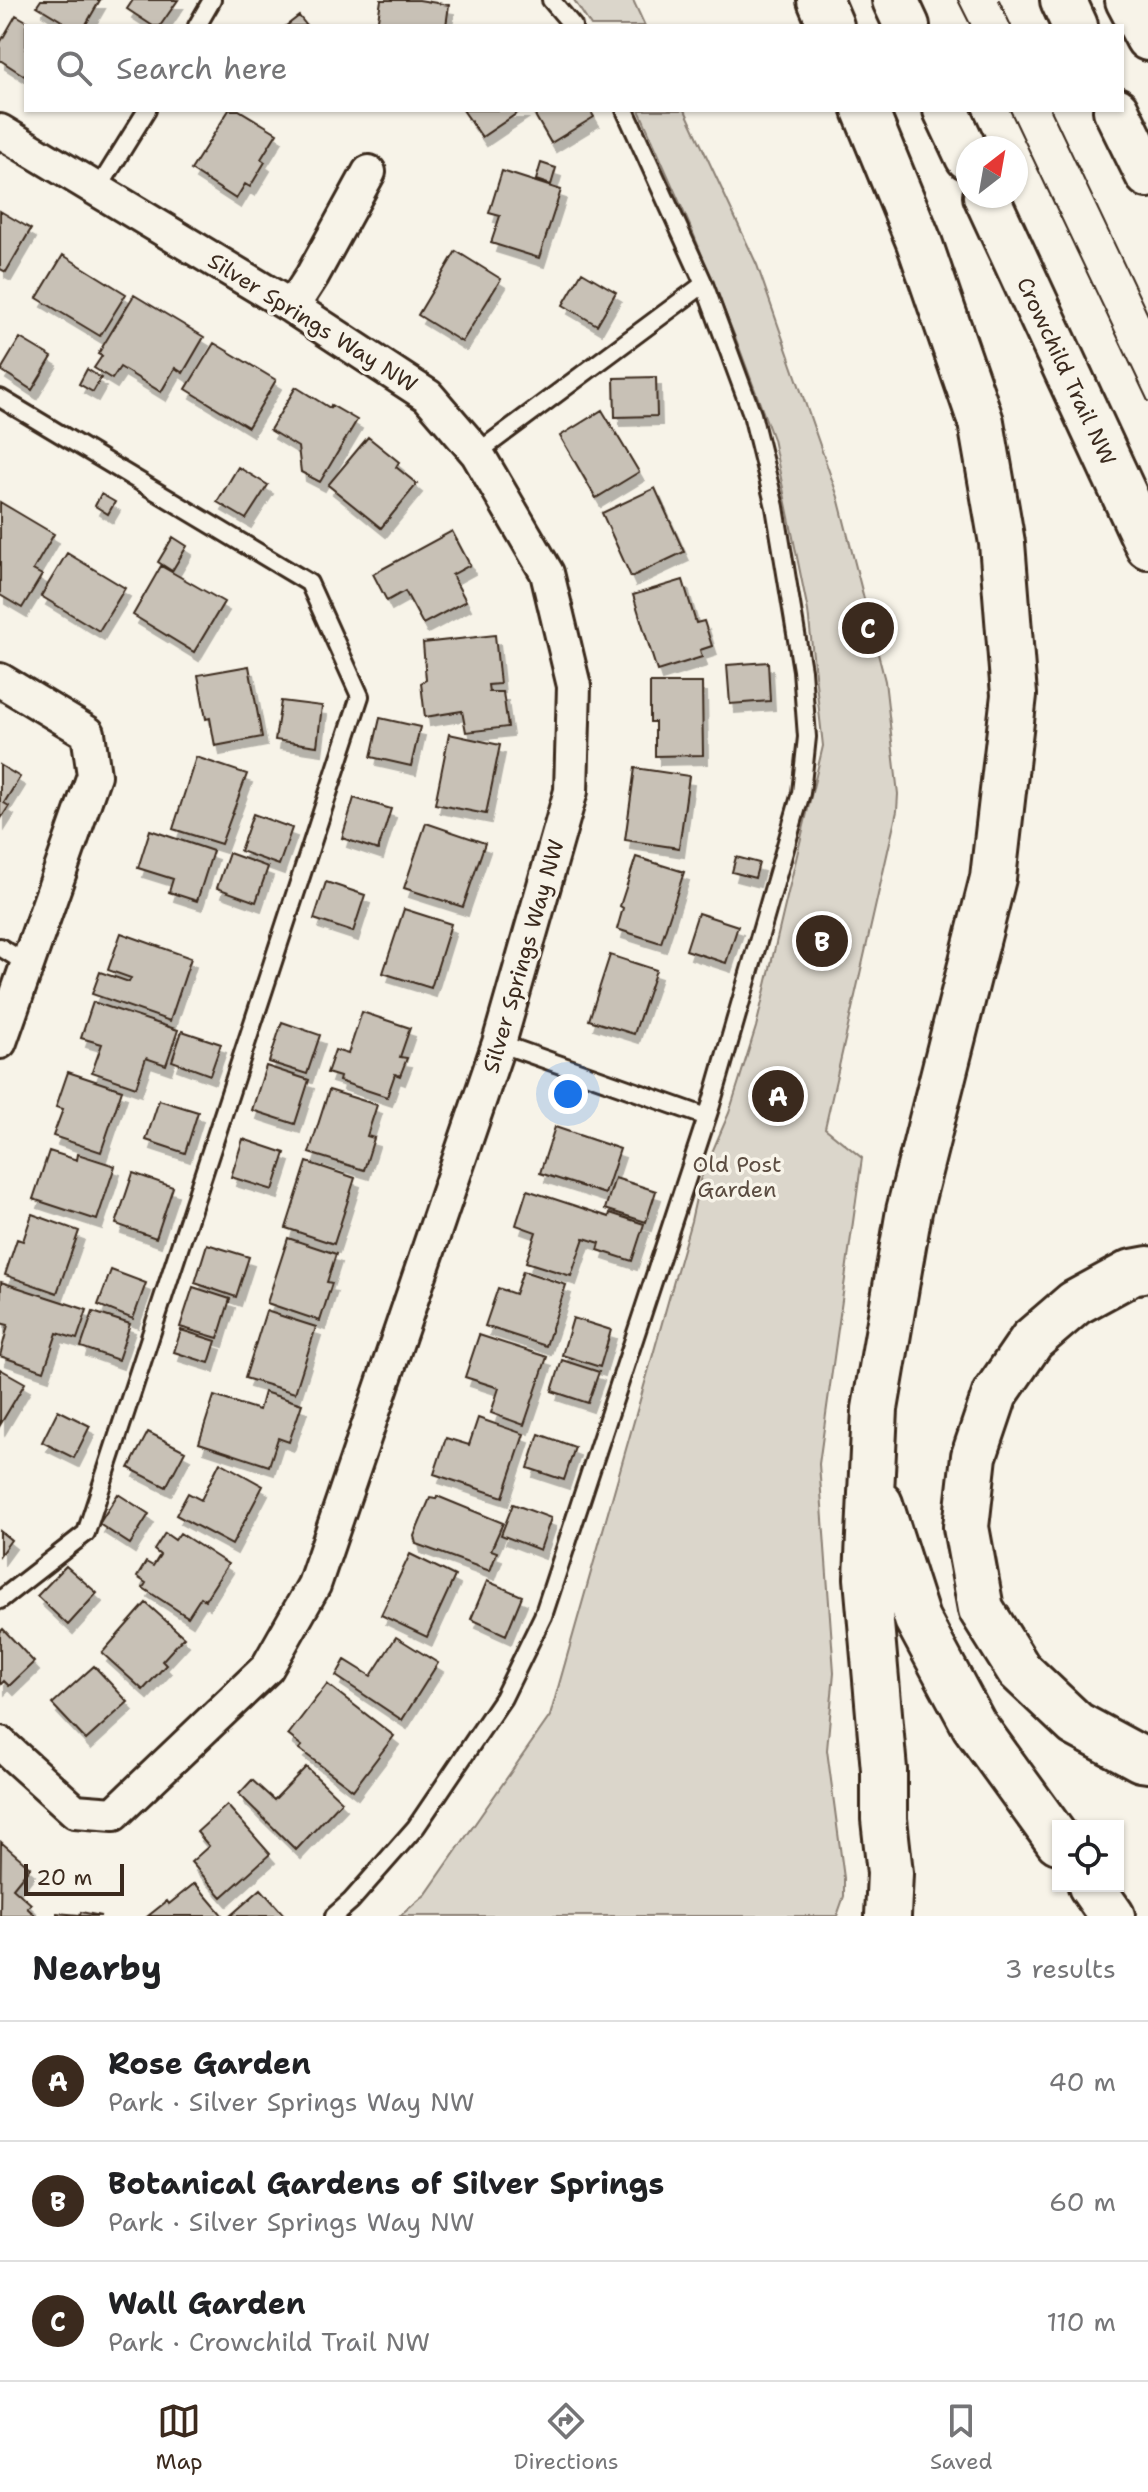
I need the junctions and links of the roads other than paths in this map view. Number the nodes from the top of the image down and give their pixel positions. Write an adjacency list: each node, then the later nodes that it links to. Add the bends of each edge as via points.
1 (212, 0): 7 (lane)
2 (551, 0): 8 (lane)
3 (820, 0): 9 (highway)
4 (895, 0): 10 (highway)
5 (1063, 0): 11 (highway)
6 (1128, 0): 12 (highway)
7 (198, 24)
8 (571, 24)
9 (830, 24)
10 (906, 24)
11 (1074, 24)
12 (1148, 38)
13 (146, 112): 22 (lane)
14 (626, 112): 24 (lane)
15 (866, 112): 36 (highway, via 919,242 981,422 1002,543 1014,695 993,878 909,1211 875,1409)
16 (947, 112): 19 (highway)
17 (1117, 112): 21 (highway)
18 (0, 131): 22 (street, Silver Springs Way NW)
19 (958, 136)
20 (369, 172): 25 (street)
21 (1148, 175)
22 (98, 189): 25 (street, Silver Springs Way NW)
23 (992, 208): 28 (highway, Crowchild Trail NW)
24 (704, 284): 27 (lane); 34 (lane, via 752,414 775,507 802,670 807,737 801,793)
25 (292, 307): 27 (street, Silver Springs Way NW, via 428,396)
26 (0, 398): 37 (lane, via 309,583 360,696 86,1533)
27 (477, 453): 33 (street, Silver Springs Way NW, via 547,573 574,686 571,791)
28 (1148, 546)
29 (0, 680): 31 (street, via 88,733 94,775)
30 (0, 947): 31 (lane)
31 (27, 964): 32 (street)
32 (0, 1042)
33 (499, 1043): 34 (lane); 38 (street, Silver Springs Way NW, via 314,1585 267,1668 114,1814 75,1811)
34 (707, 1117): 42 (lane, via 543,1616 503,1698 416,1827)
35 (1148, 1269): 39 (highway, via 1132,1272 1075,1303 1032,1340 995,1394 974,1456 966,1527 981,1609 1019,1670 1076,1724)
36 (870, 1475): 40 (highway, via 917,1619 974,1725); 43 (highway, via 867,1578 884,1770)
37 (0, 1600)
38 (0, 1743)
39 (1148, 1760)
40 (1052, 1833)
41 (1095, 1892): 44 (highway)
42 (334, 1916)
43 (888, 1916)
44 (1112, 1916)

